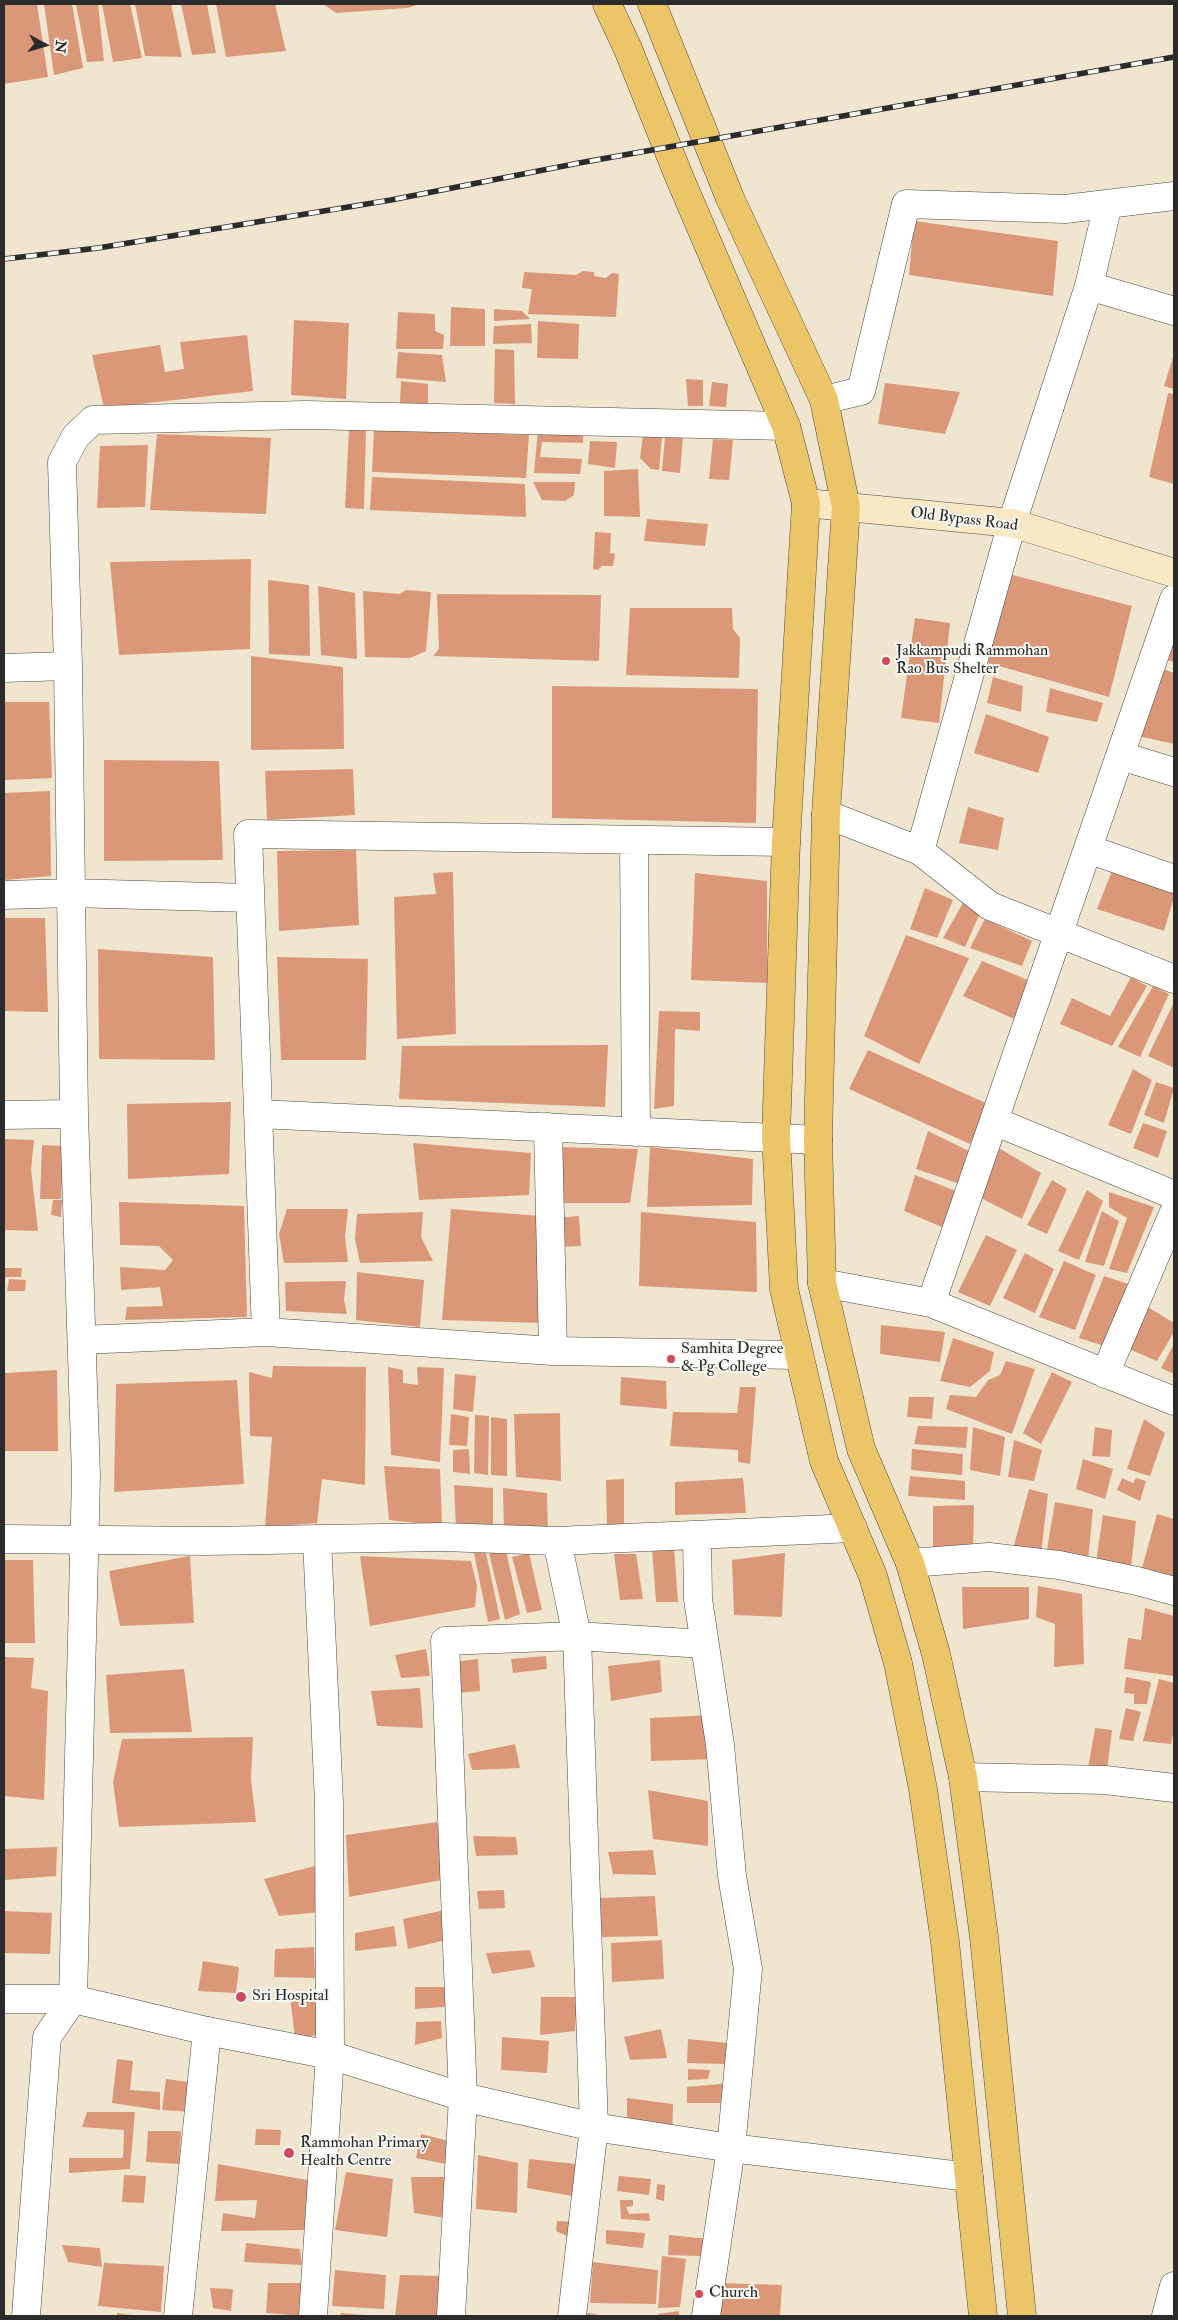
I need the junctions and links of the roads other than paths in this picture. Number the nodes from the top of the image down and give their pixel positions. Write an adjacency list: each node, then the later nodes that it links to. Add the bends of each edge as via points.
1 (607, 4): 8 (main road)
2 (652, 4): 7 (main road, via 730,198)
3 (1174, 196): 4 (street)
4 (1108, 204): 5 (street); 7 (street, via 1065,209 906,204 861,391)
5 (1089, 286): 6 (street); 11 (street)
6 (1174, 311)
7 (824, 400): 10 (main road)
8 (786, 426): 9 (main road); 14 (street, via 305,415 93,420 76,436 62,462)
9 (806, 503): 10 (main road, Old Bypass Road); 20 (main road)
10 (846, 507): 11 (main road, Old Bypass Road); 18 (main road)
11 (1012, 523): 12 (main road, Old Bypass Road); 22 (street)
12 (1174, 573)
13 (1174, 598): 16 (street)
14 (68, 666): 15 (street); 24 (street)
15 (4, 668)
16 (1121, 756): 17 (street); 21 (street)
17 (1174, 772)
18 (826, 814): 22 (street); 36 (main road)
19 (634, 841): 20 (street); 26 (street, via 248,834); 34 (street)
20 (786, 842): 35 (main road)
21 (1088, 849): 23 (street); 27 (street)
22 (920, 851): 27 (street, via 990,906)
23 (1174, 879)
24 (70, 893): 25 (street); 26 (street); 29 (street)
25 (4, 895)
26 (250, 898): 30 (street)
27 (1059, 933): 28 (street); 32 (street)
28 (1174, 979)
29 (74, 1114): 31 (street); 42 (street)
30 (258, 1114): 33 (street); 41 (street)
31 (4, 1115)
32 (994, 1121): 37 (street); 40 (street)
33 (548, 1127): 34 (street); 43 (street)
34 (636, 1132): 35 (street)
35 (776, 1136): 36 (street); 44 (main road, via 784,1290)
36 (818, 1140): 39 (main road)
37 (1174, 1195)
38 (1174, 1212): 45 (street)
39 (822, 1283): 40 (street); 53 (main road, via 861,1449)
40 (931, 1303): 45 (street)
41 (266, 1332): 42 (street); 43 (street)
42 (82, 1340): 50 (street, via 86,1476)
43 (552, 1351): 44 (street)
44 (798, 1355): 47 (main road, via 824,1461)
45 (1105, 1374): 46 (street)
46 (1174, 1401)
47 (853, 1528): 48 (street); 66 (main road, via 873,1576 898,1663 923,1789 945,1942)
48 (697, 1535): 52 (street); 56 (street, via 698,1599)
49 (4, 1539): 50 (street)
50 (83, 1539): 51 (street); 59 (street)
51 (317, 1539): 52 (street, via 442,1537); 62 (street, via 329,1803)
52 (557, 1541): 55 (street)
53 (910, 1563): 54 (street, via 989,1557 1059,1565); 57 (main road, via 936,1654)
54 (1174, 1591)
55 (578, 1636): 56 (street); 63 (street, via 445,1641); 64 (street)
56 (704, 1644): 65 (street, via 720,1744 732,1876 748,1969)
57 (963, 1777): 58 (street, via 1105,1780); 75 (main road, via 984,1936)
58 (1174, 1788)
59 (72, 1999): 60 (street); 61 (street); 68 (street, via 47,2037)
60 (4, 2000)
61 (207, 2031): 62 (street); 69 (street)
62 (330, 2055): 63 (street); 70 (street)
63 (463, 2097): 64 (street); 71 (street)
64 (594, 2127): 65 (street); 72 (street)
65 (731, 2148): 66 (street); 73 (street)
66 (970, 2177): 74 (main road)
67 (1174, 2286): 76 (street)
68 (26, 2316)
69 (178, 2316)
70 (313, 2316)
71 (451, 2316)
72 (572, 2316)
73 (706, 2316)
74 (983, 2316)
75 (1022, 2316)
76 (1166, 2316)

